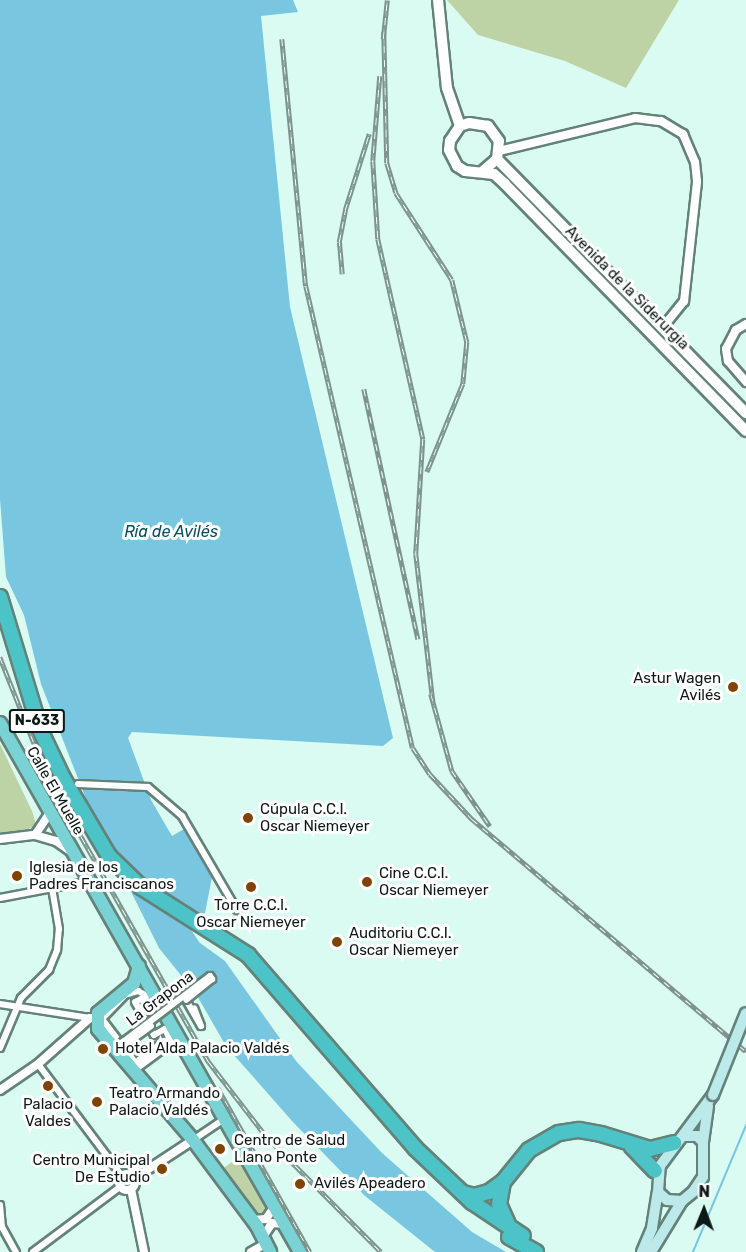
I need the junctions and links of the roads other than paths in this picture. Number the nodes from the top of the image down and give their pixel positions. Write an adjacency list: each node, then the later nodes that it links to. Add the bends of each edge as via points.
1 (438, 0): 2 (street, via 447,88)
2 (460, 126): 3 (street, via 488,126 495,133); 4 (street, via 450,141 452,159 465,171)
3 (498, 155): 4 (street); 6 (street, Avenida de la Siderurgia); 6 (street, via 635,118 661,121 683,134 695,162 697,182 684,301)
4 (483, 171): 9 (street, Avenida de la Siderurgia, via 505,184)
5 (746, 324): 7 (street, via 736,330 726,348 728,361)
6 (662, 328): 8 (street, Avenida de la Siderurgia)
7 (746, 382)
8 (746, 413)
9 (746, 430)
10 (0, 597): 35 (highway, N-633, via 41,732 96,836 122,871 141,887 208,927 264,971)
11 (0, 723): 13 (main road, Calle El Muelle)
12 (78, 784): 20 (street, via 148,787 182,816)
13 (49, 814): 14 (street); 16 (main road, Calle El Muelle)
14 (35, 835): 15 (street); 16 (street, via 56,840)
15 (0, 839)
16 (73, 853): 17 (main road, Calle El Muelle)
17 (89, 881): 18 (street); 21 (main road, Calle El Muelle)
18 (52, 888): 19 (street); 25 (street, via 59,929 57,950 49,970)
19 (0, 898)
20 (237, 910)
21 (139, 966): 22 (main road, via 137,979); 24 (main road, Calle El Muelle)
22 (128, 988): 24 (main road, via 143,989); 28 (main road)
23 (0, 1004): 25 (street)
24 (159, 1004): 30 (main road, Calle El Muelle)
25 (17, 1007): 28 (street); 31 (street)
26 (194, 1008): 29 (street, La Grapona, bridge, via 201,1026 186,1000 212,979 210,976 123,1042 125,1046)
27 (746, 1013): 36 (main road, bridge)
28 (93, 1018): 32 (street); 33 (main road, via 98,1029)
29 (151, 1025)
30 (174, 1040): 33 (street); 33 (street, via 165,1029 154,1035 135,1002 147,996 138,992 125,995 102,1019); 37 (main road, Calle El Muelle)
31 (0, 1048)
32 (38, 1064): 34 (street); 43 (street)
33 (136, 1068): 38 (main road)
34 (0, 1089)
35 (363, 1090): 45 (highway); 49 (highway)
36 (711, 1099): 39 (main road); 40 (main road)
37 (224, 1119): 38 (street); 53 (main road, Calle El Muelle)
38 (193, 1140): 44 (street); 55 (main road)
39 (678, 1140): 40 (main road, via 698,1136); 41 (highway, via 650,1149); 48 (main road, via 660,1167)
40 (703, 1142): 51 (main road, via 703,1177)
41 (630, 1145): 42 (highway); 50 (highway, via 579,1130 559,1133 530,1150)
42 (655, 1171)
43 (122, 1176): 44 (street); 46 (street)
44 (135, 1178): 47 (street)
45 (435, 1178): 54 (highway); 64 (highway, via 480,1218)
46 (120, 1187): 47 (street); 60 (street)
47 (131, 1189): 61 (street)
48 (658, 1192): 51 (main road, via 667,1200); 66 (main road, via 652,1228)
49 (463, 1193): 50 (highway); 54 (highway)
50 (494, 1197): 54 (highway); 57 (highway, via 503,1218)
51 (682, 1201): 67 (main road)
52 (0, 1205): 59 (street, via 2,1227)
53 (274, 1207): 55 (street, via 266,1219); 56 (main road, Calle El Muelle)
54 (484, 1211): 57 (highway); 64 (highway)
55 (253, 1220): 58 (main road)
56 (284, 1224): 58 (street, via 272,1223); 63 (main road, Calle El Muelle)
57 (523, 1236): 65 (highway)
58 (267, 1243): 62 (street)
59 (16, 1252)
60 (33, 1252)
61 (144, 1252)
62 (251, 1252)
63 (300, 1252)
64 (536, 1252)
65 (550, 1252)
66 (642, 1252)
67 (651, 1252)

